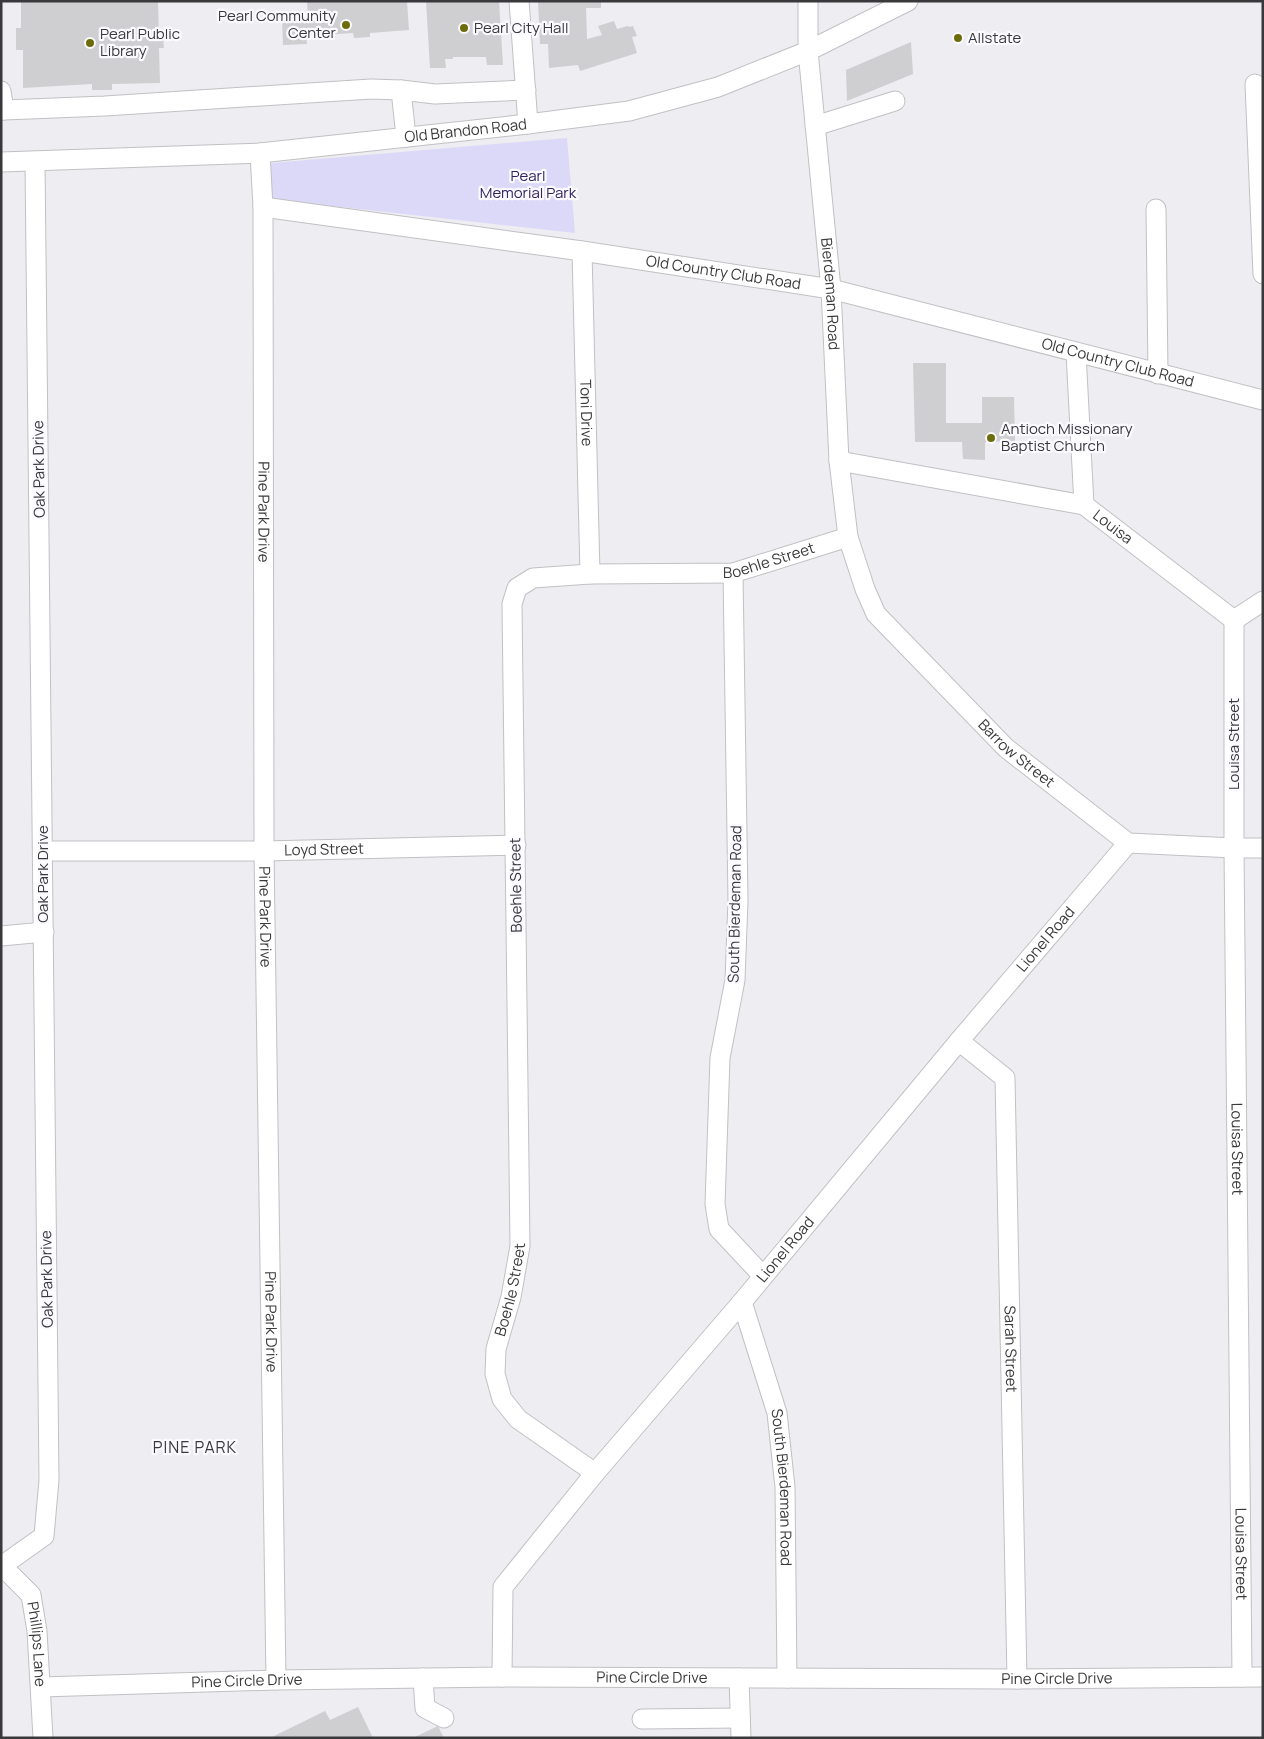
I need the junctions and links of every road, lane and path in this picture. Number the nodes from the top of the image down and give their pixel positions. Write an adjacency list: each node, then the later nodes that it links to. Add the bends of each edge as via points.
1 (519, 1): 7 (street)
2 (808, 1): 4 (street, Bierdeman Road)
3 (908, 1): 4 (street, Old Brandon Road)
4 (808, 51): 11 (street, Old Brandon Road, via 718,87 629,111); 12 (street, Bierdeman Road)
5 (1255, 84): 20 (street)
6 (401, 90): 7 (street, via 435,94); 10 (street, via 371,89); 13 (street)
7 (526, 90): 11 (street)
8 (1, 91): 10 (street)
9 (895, 101): 12 (street)
10 (2, 110)
11 (528, 124): 13 (street, Old Brandon Road)
12 (815, 126): 21 (street, Bierdeman Road)
13 (406, 137): 14 (street, Old Brandon Road)
14 (260, 153): 15 (street, Old Brandon Road); 17 (street, Pine Park Drive)
15 (35, 161): 16 (street, Old Brandon Road); 36 (street, Oak Park Drive)
16 (1, 162)
17 (263, 207): 19 (street, Old Country Club Road); 37 (street, Pine Park Drive)
18 (1156, 210): 23 (street)
19 (582, 252): 21 (street, Old Country Club Road); 29 (street, Toni Drive)
20 (1263, 274)
21 (831, 289): 22 (street, Old Country Club Road); 25 (street, Bierdeman Road)
22 (1076, 354): 23 (street, Old Country Club Road); 26 (street, Louisa)
23 (1158, 374): 24 (street, Old Country Club Road)
24 (1263, 400)
25 (839, 461): 26 (street); 27 (street, Bierdeman Road)
26 (1084, 505): 31 (street, Louisa)
27 (848, 537): 28 (street, Boehle Street); 32 (street, Barrow Street, via 876,614 1006,748)
28 (733, 573): 29 (street, Boehle Street); 41 (street, South Bierdeman Road, via 738,900 735,980 720,1058 715,1204 719,1228)
29 (590, 574): 33 (street, Boehle Street, via 533,578 517,588 512,604)
30 (1263, 601): 31 (street)
31 (1234, 620): 34 (street, Louisa Street)
32 (1128, 843): 34 (street); 40 (street, Lionel Road)
33 (516, 845): 37 (street, Loyd Street); 43 (street, Boehle Street, via 520,1246 496,1349 495,1374 502,1399 518,1419)
34 (1234, 848): 35 (street); 46 (street, Louisa Street)
35 (1263, 848)
36 (44, 851): 37 (street, Loyd Street); 38 (street, Oak Park Drive)
37 (264, 851): 52 (street, Pine Park Drive)
38 (44, 932): 39 (street); 44 (street, Oak Park Drive, via 49,1480 44,1536)
39 (1, 936)
40 (959, 1042): 41 (street, Lionel Road); 51 (street, Sarah Street, via 1005,1078)
41 (763, 1276): 42 (street, Lionel Road)
42 (742, 1302): 43 (street, Lionel Road); 50 (street, South Bierdeman Road, via 777,1413 785,1488)
43 (595, 1474): 45 (street, Lionel Road, via 503,1587)
44 (2, 1565): 53 (street, Phillips Lane, via 31,1595)
45 (502, 1677): 48 (street, Pine Circle Drive); 49 (street, Pine Circle Drive)
46 (1242, 1677): 47 (street, Pine Circle Drive); 51 (street, Pine Circle Drive)
47 (1263, 1677)
48 (423, 1678): 52 (street, Pine Circle Drive); 54 (street, via 424,1708)
49 (739, 1678): 50 (street, Pine Circle Drive); 55 (street)
50 (787, 1678): 51 (street, Pine Circle Drive)
51 (1017, 1679)
52 (276, 1680): 53 (street, Pine Circle Drive)
53 (42, 1687): 57 (street, Phillips Lane)
54 (444, 1718)
55 (740, 1718): 56 (street); 58 (street)
56 (642, 1719)
57 (43, 1738)
58 (741, 1738)

